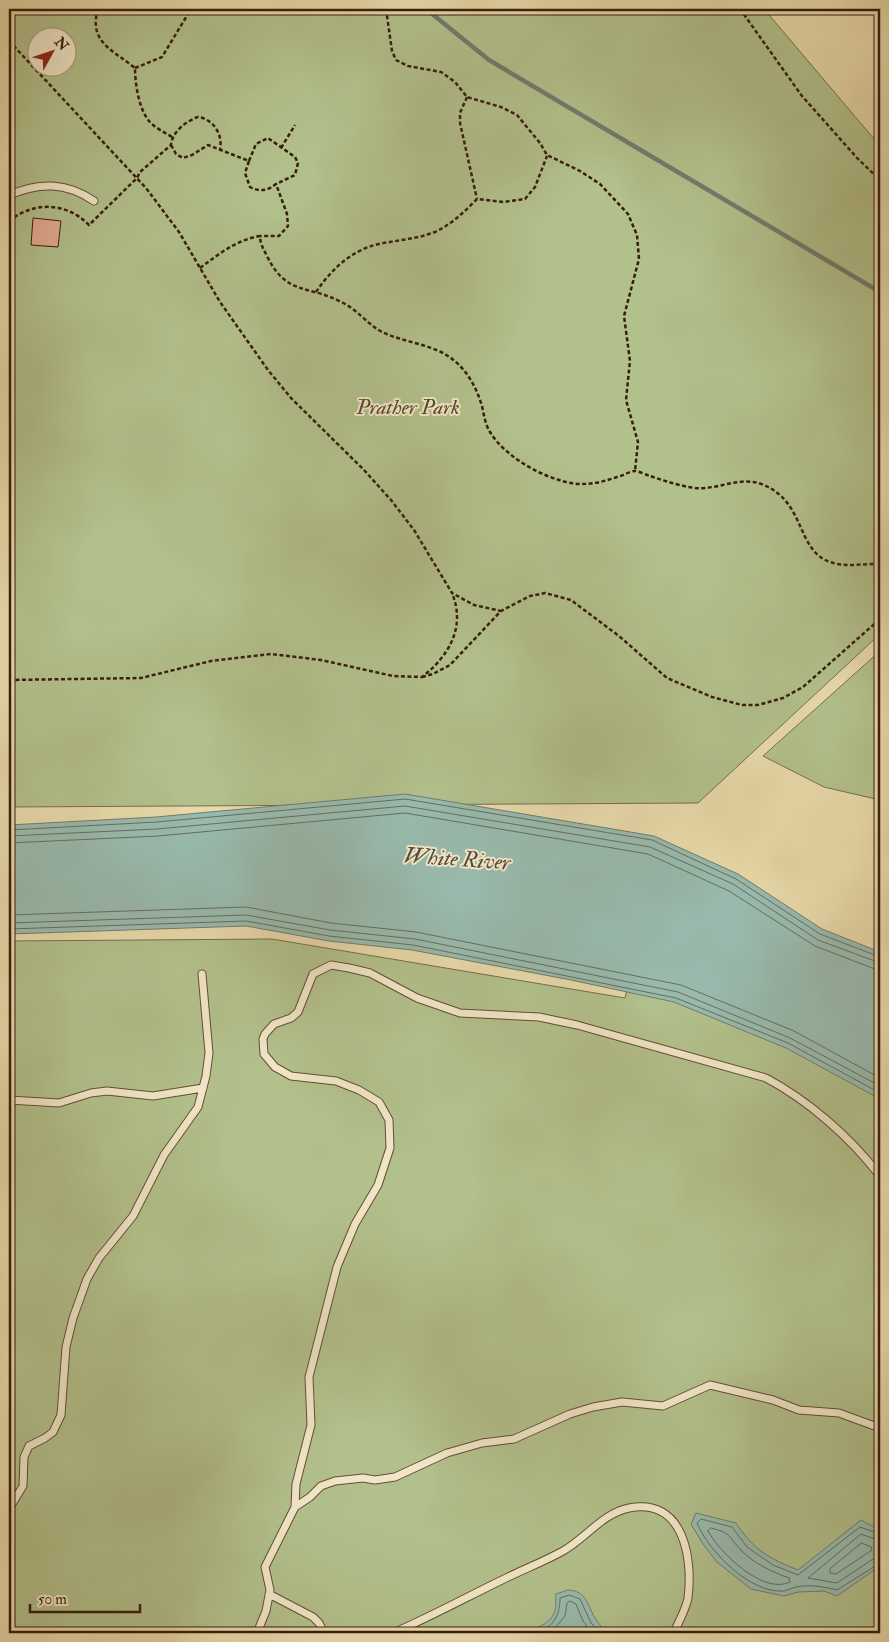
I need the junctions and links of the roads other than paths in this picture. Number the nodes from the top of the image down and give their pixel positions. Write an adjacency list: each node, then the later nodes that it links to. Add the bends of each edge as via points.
1 (9, 195): 2 (lane, via 24,189 54,185 66,187)
2 (94, 202)
3 (202, 974): 4 (lane, via 209,1053)
4 (203, 1088): 5 (lane, via 153,1096 107,1091 59,1103); 9 (lane, via 198,1107 164,1155 133,1216 99,1258 87,1279 66,1347 61,1415 53,1432 29,1446 24,1458 23,1486)
5 (9, 1100)
6 (880, 1176): 8 (lane, via 857,1148 790,1092 766,1078 577,1025 539,1017 460,1013 417,998 370,973 330,965 321,968 313,974 298,1012 274,1024 265,1034 264,1054 275,1067 291,1076 336,1081 369,1096 384,1109 391,1133 390,1148 378,1185 355,1224 338,1267 309,1377 311,1425 296,1484)
7 (880, 1428): 8 (lane, via 839,1413 799,1410 773,1400 710,1385 663,1406 622,1402 593,1406 514,1439 482,1443 447,1453 395,1477 335,1481 321,1486)
8 (295, 1507): 10 (lane, via 265,1567)
9 (9, 1510)
10 (269, 1594): 11 (lane); 12 (lane, via 313,1617)
11 (257, 1633)
12 (324, 1633)
13 (393, 1633): 14 (lane, via 560,1552 618,1511 637,1506 653,1509 668,1517 681,1532 686,1546 690,1564 687,1600)
14 (674, 1633)

